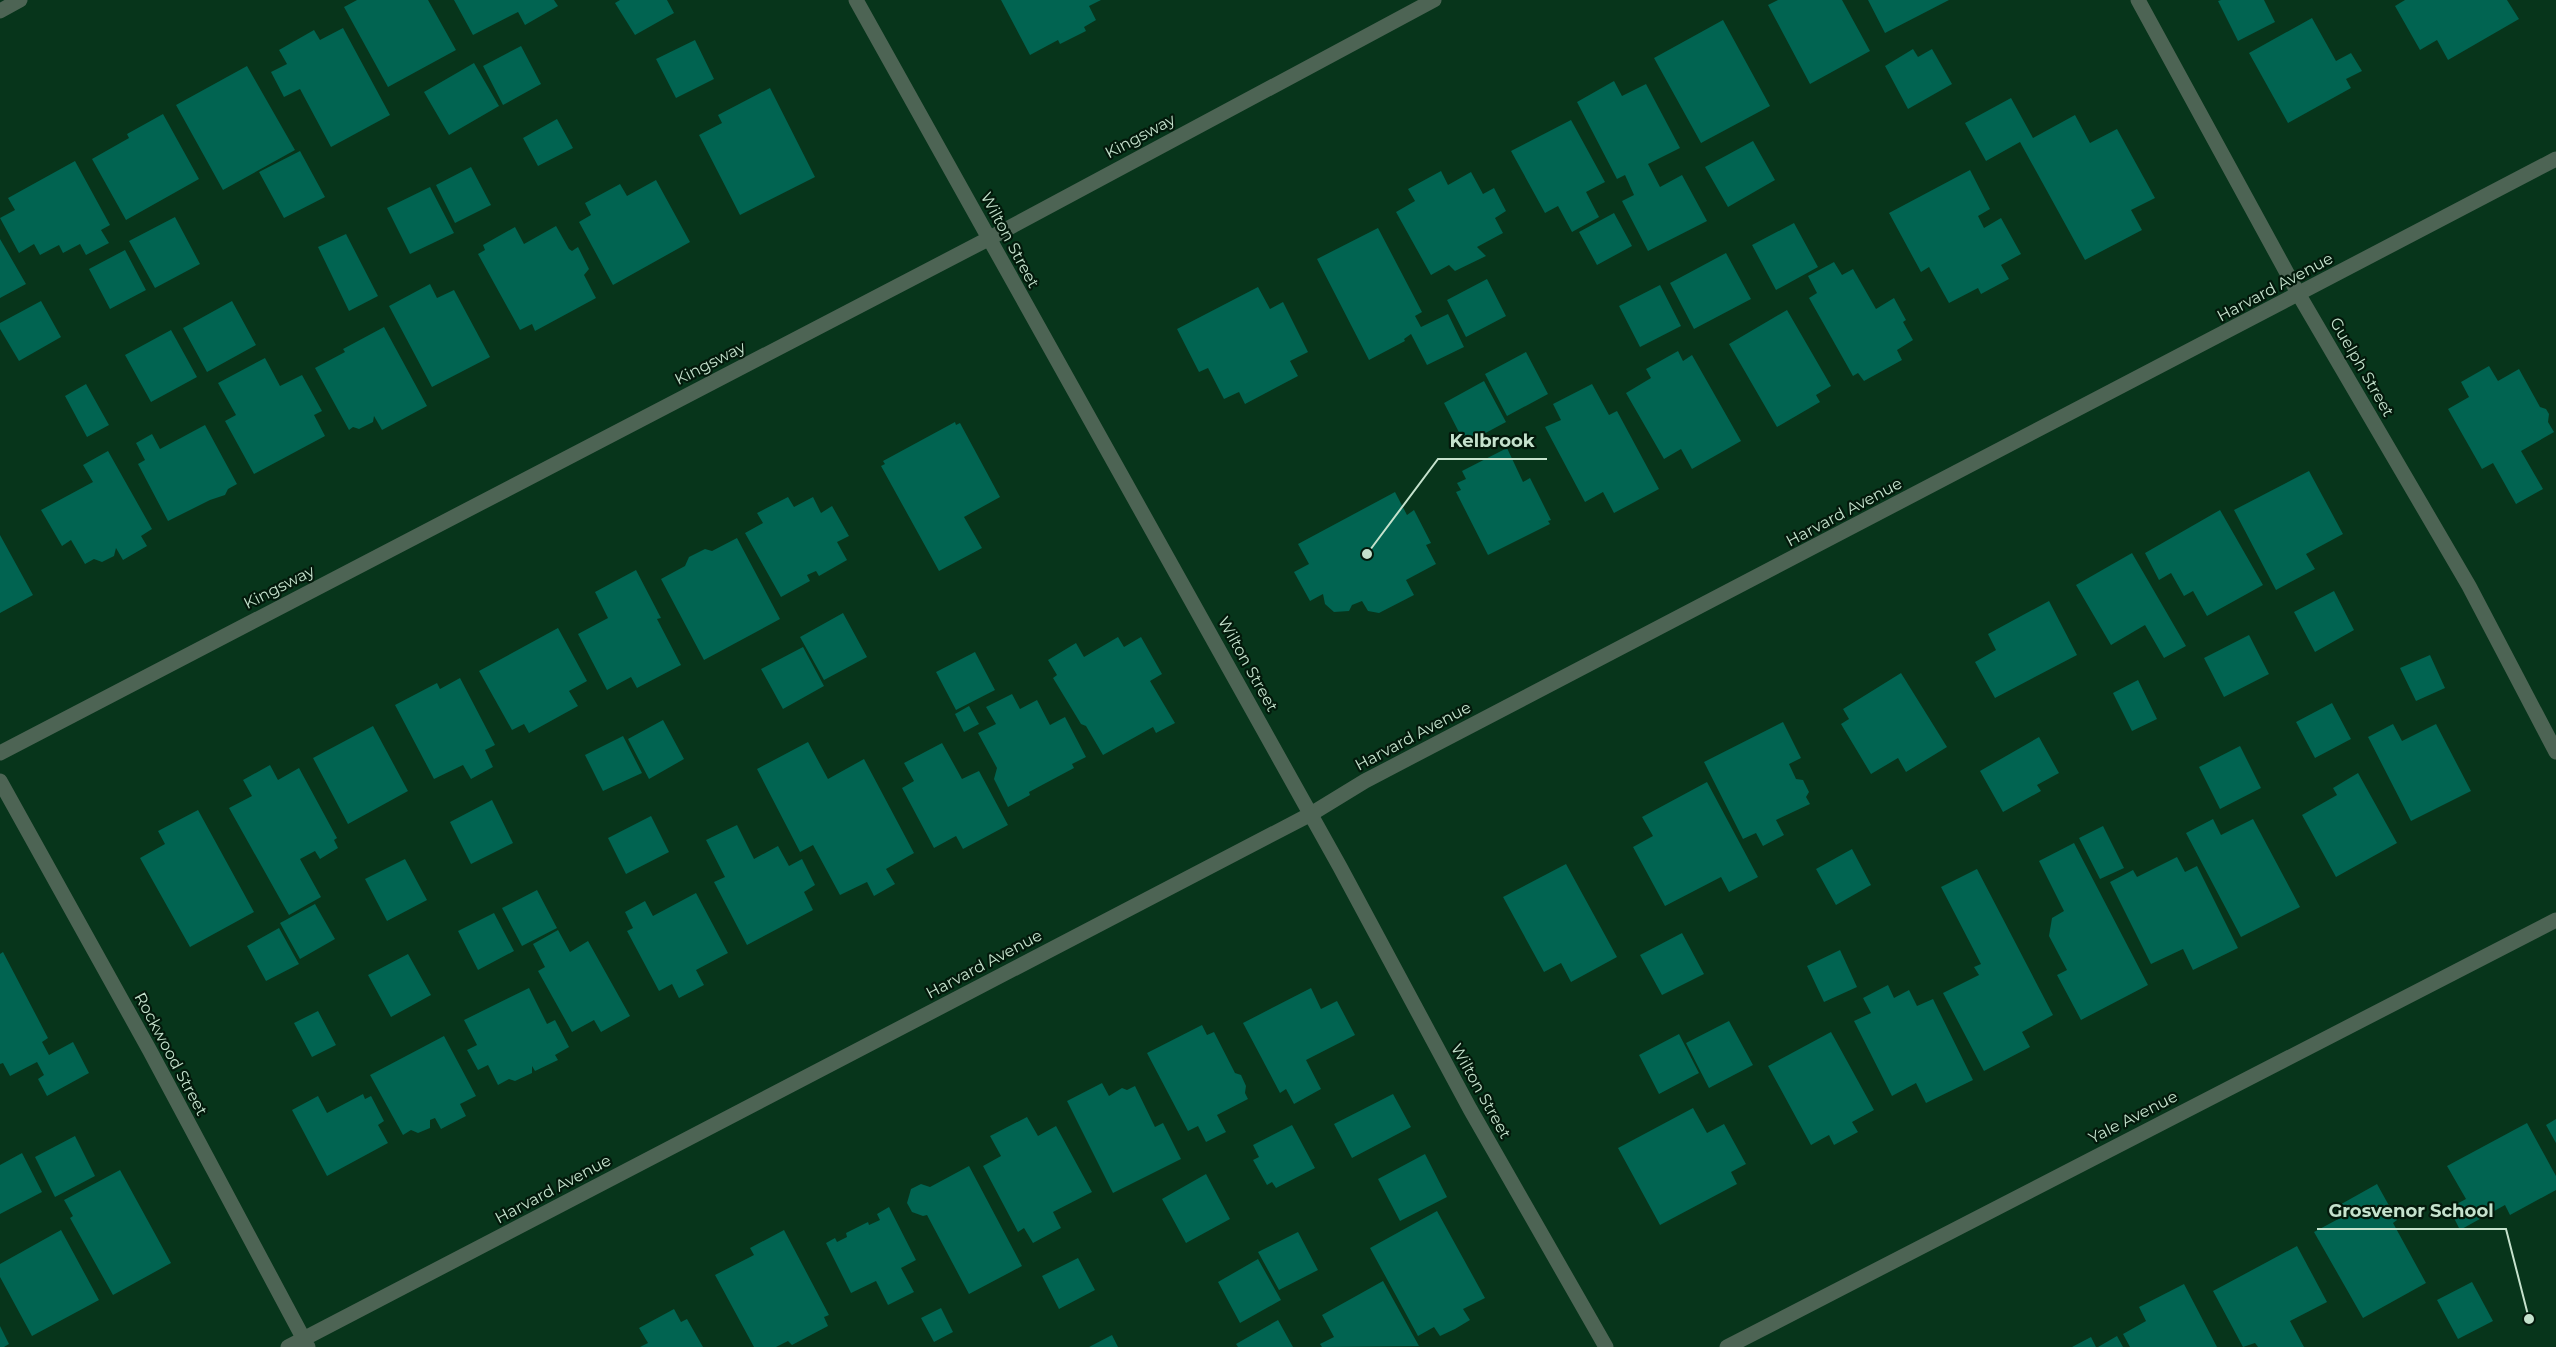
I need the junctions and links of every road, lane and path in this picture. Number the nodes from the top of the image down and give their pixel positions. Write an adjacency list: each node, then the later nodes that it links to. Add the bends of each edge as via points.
1 (20, 0): 5 (street)
2 (856, 0): 7 (street, Wilton Street)
3 (1434, 0): 7 (street, Kingsway)
4 (2138, 0): 8 (street, Guelph Street)
5 (0, 11)
6 (2556, 159): 8 (street, Harvard Avenue)
7 (990, 238): 10 (street, Kingsway); 12 (street, Wilton Street)
8 (2299, 295): 9 (street, Guelph Street, via 2469,586); 12 (street, Harvard Avenue, via 1365,781)
9 (2556, 752)
10 (0, 753)
11 (0, 781): 14 (street, Rockwood Street, via 150,1051)
12 (1311, 814): 14 (street, Harvard Avenue); 16 (street, Wilton Street, via 1470,1109)
13 (2556, 920): 17 (street, Yale Avenue)
14 (305, 1343): 15 (street, Harvard Avenue)
15 (288, 1347)
16 (1606, 1347)
17 (1727, 1347)

